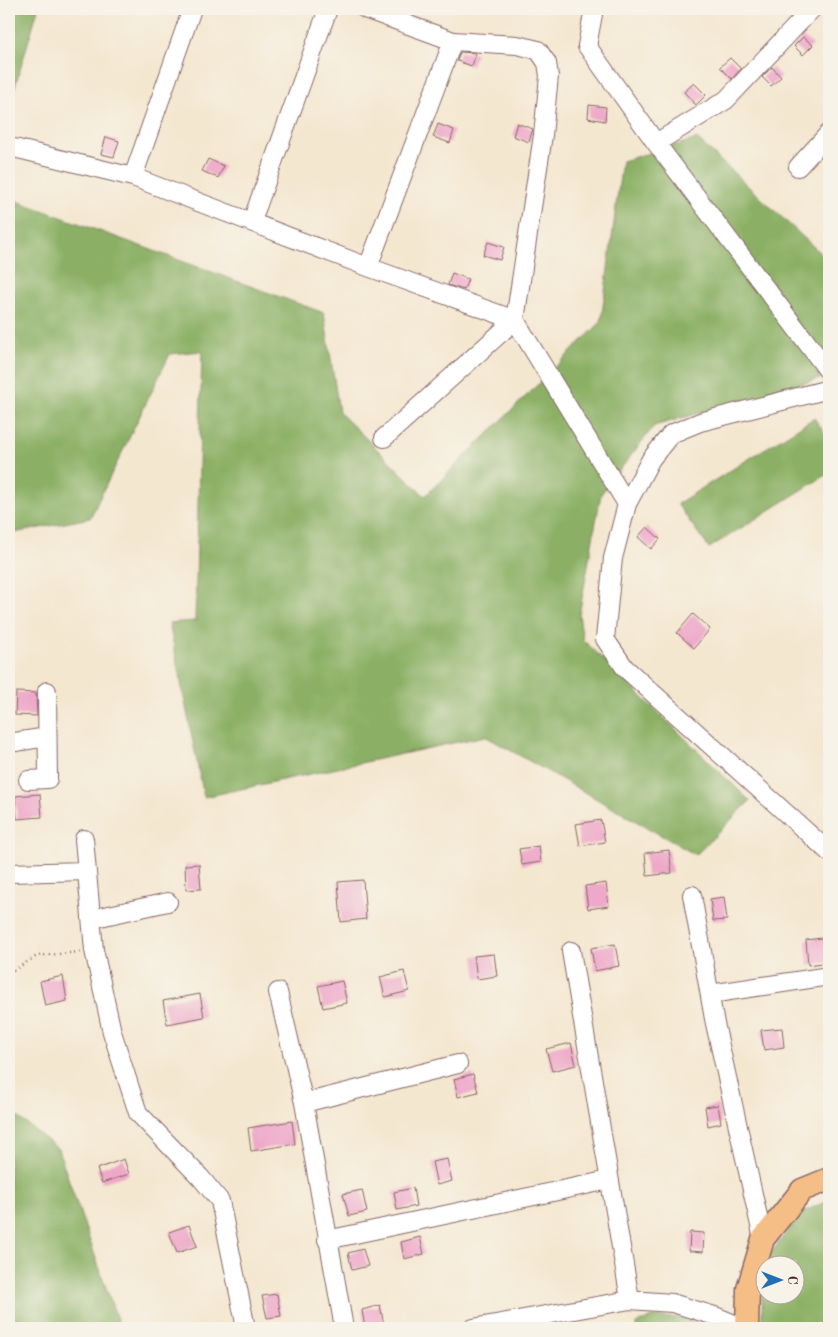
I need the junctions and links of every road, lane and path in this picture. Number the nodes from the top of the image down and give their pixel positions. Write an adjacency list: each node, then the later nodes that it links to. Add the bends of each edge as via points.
1 (192, 9): 11 (street)
2 (328, 9): 12 (street)
3 (365, 9): 6 (street)
4 (594, 9): 8 (street, via 587,46)
5 (812, 9): 8 (street, via 726,100)
6 (453, 41): 13 (street); 14 (street, via 538,50 547,63 549,76 543,135)
7 (829, 133): 10 (street)
8 (656, 143): 15 (street)
9 (14, 148): 11 (street)
10 (798, 167)
11 (133, 177): 12 (street)
12 (252, 221): 13 (street)
13 (368, 267): 14 (street)
14 (515, 320): 17 (street); 18 (street)
15 (829, 372)
16 (829, 389): 18 (street, via 700,422 671,434 651,459)
17 (384, 438)
18 (627, 504): 24 (street, via 613,558 605,639 625,668)
19 (47, 692): 20 (street)
20 (47, 737): 21 (street); 22 (street, via 48,779)
21 (9, 743)
22 (28, 780)
23 (84, 839): 25 (street)
24 (829, 852)
25 (87, 871): 26 (street); 29 (street)
26 (9, 873)
27 (692, 895): 35 (street)
28 (168, 902): 29 (street)
29 (91, 919): 30 (street)
30 (94, 950): 32 (path, via 37,956); 43 (street, via 112,1032 138,1113 220,1201)
31 (570, 951): 39 (street)
32 (9, 972)
33 (829, 976): 35 (street)
34 (278, 992): 37 (street)
35 (710, 994): 40 (street)
36 (458, 1064): 37 (street)
37 (304, 1103): 41 (street)
38 (829, 1179): 40 (main road, via 802,1190)
39 (609, 1180): 41 (street); 42 (street)
40 (763, 1239): 46 (main road, via 748,1289)
41 (327, 1240): 44 (street)
42 (630, 1300): 45 (street); 46 (street, via 672,1303)
43 (246, 1328)
44 (344, 1328)
45 (473, 1328)
46 (745, 1328)

